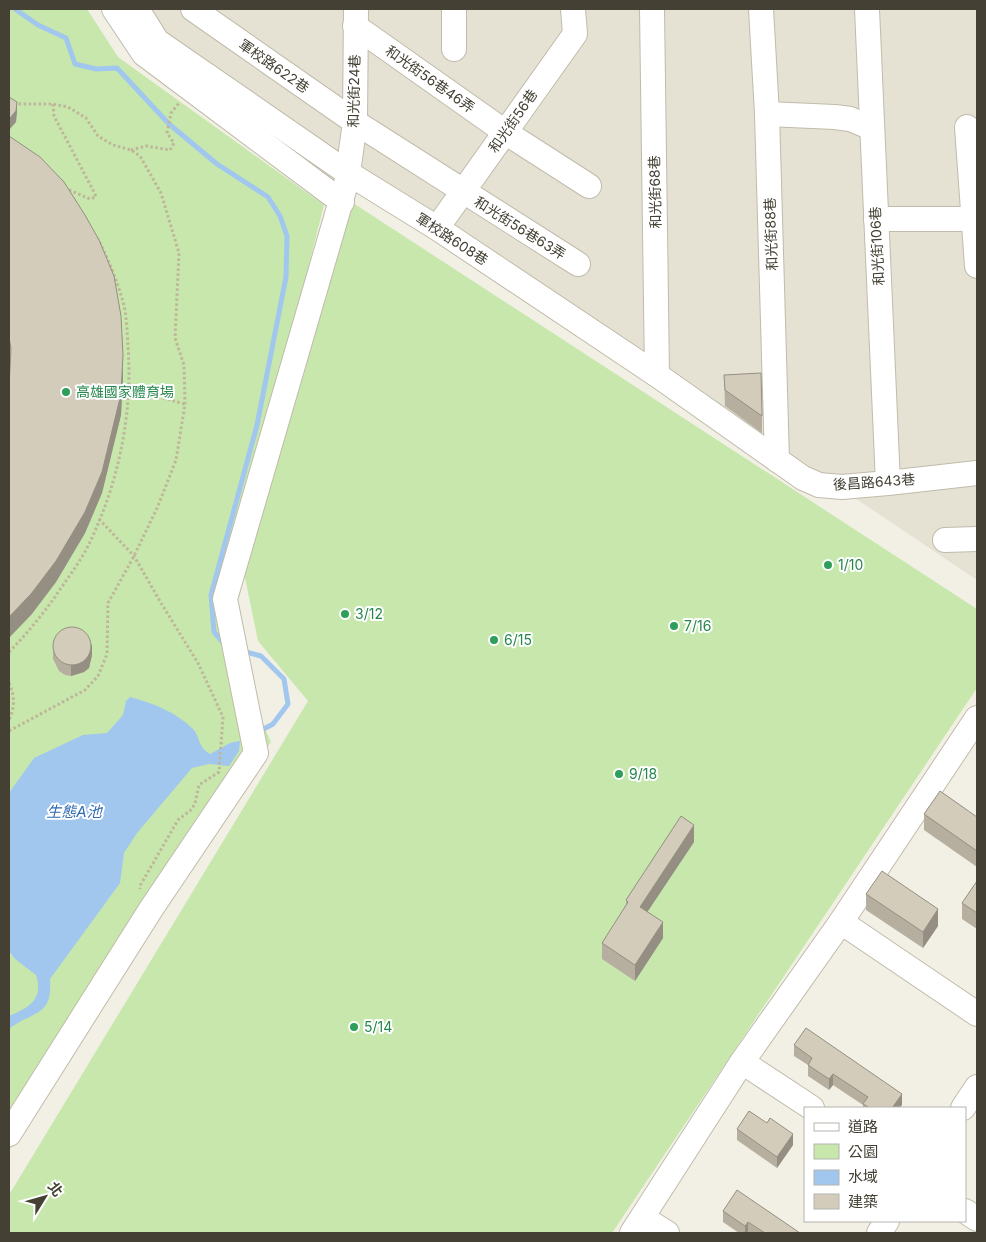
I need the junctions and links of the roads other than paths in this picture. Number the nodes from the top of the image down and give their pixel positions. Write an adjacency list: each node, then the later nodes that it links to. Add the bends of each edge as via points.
1 (114, 9): 19 (street, via 144,54)
2 (137, 9): 16 (street, 軍校路608巷, via 157,41)
3 (193, 9): 12 (street, 軍校路622巷)
4 (454, 9): 10 (street)
5 (574, 9): 15 (street, 和光街56巷, via 574,34)
6 (652, 9): 25 (street, 和光街68巷)
7 (761, 9): 11 (street, 和光街88巷)
8 (867, 9): 14 (street, 和光街106巷)
9 (356, 17): 12 (street, 和光街24巷); 15 (street, 和光街56巷46弄)
10 (454, 49)
11 (767, 114): 14 (street, via 850,119); 26 (street, 和光街88巷)
12 (355, 122): 16 (street, 和光街24巷); 18 (street, 軍校路622巷)
13 (967, 127): 21 (street)
14 (872, 128): 20 (street, 和光街106巷)
15 (505, 132): 17 (street, 和光街56巷46弄); 18 (street, 和光街56巷)
16 (348, 174): 19 (street, 和光街24巷); 22 (street, 軍校路608巷)
17 (589, 186)
18 (463, 192): 22 (street, 和光街56巷); 23 (street, 和光街56巷63弄)
19 (342, 202): 38 (street, 和光街24巷, via 225,599 256,753 151,909)
20 (876, 219): 21 (street); 28 (street, 和光街106巷)
21 (976, 219): 24 (street)
22 (437, 228): 25 (street, 軍校路608巷)
23 (578, 264)
24 (977, 266)
25 (657, 375): 26 (street, 軍校路608巷)
26 (777, 460): 28 (street, 後昌路643巷, via 819,485 842,487)
27 (977, 473): 28 (street, 後昌路643巷)
28 (888, 483)
29 (977, 539): 30 (street)
30 (945, 540)
31 (977, 718): 32 (street)
32 (841, 922): 33 (street); 34 (street)
33 (977, 1014)
34 (742, 1062): 36 (street); 42 (street)
35 (977, 1087): 37 (street)
36 (810, 1107)
37 (964, 1107)
38 (9, 1134)
39 (966, 1211): 40 (street)
40 (977, 1219)
41 (886, 1222): 44 (street)
42 (637, 1226): 43 (street)
43 (667, 1233)
44 (879, 1233)

